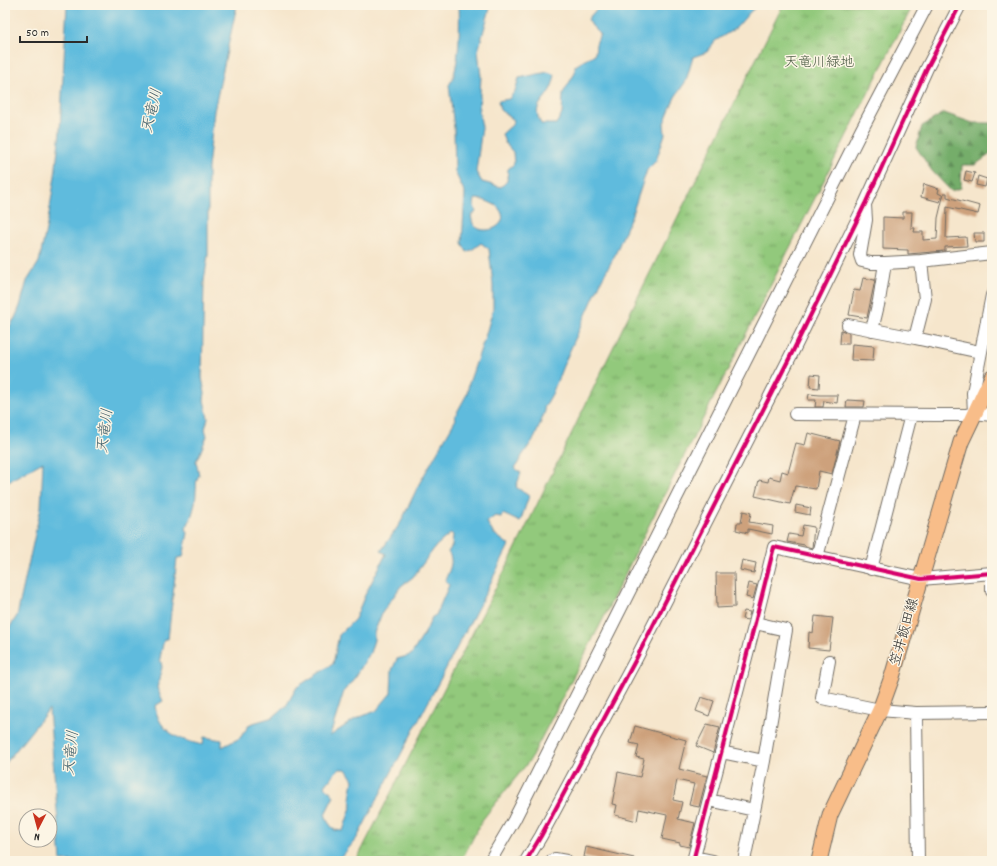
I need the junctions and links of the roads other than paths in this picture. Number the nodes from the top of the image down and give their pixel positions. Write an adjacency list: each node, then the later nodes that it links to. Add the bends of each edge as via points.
1 (927, 5): 33 (street, via 514,820)
2 (960, 5): 3 (street, via 927,68)
3 (865, 204): 6 (street, via 866,220 860,255 862,261); 34 (street, via 636,658)
4 (992, 253): 5 (street)
5 (921, 261): 6 (street); 10 (street, via 925,300)
6 (886, 264): 9 (street)
7 (992, 295): 11 (street)
8 (848, 325): 9 (street)
9 (872, 330): 10 (street)
10 (915, 338): 11 (street)
11 (980, 352): 13 (street, via 973,393)
12 (992, 377): 13 (main road, 笠井飯田線)
13 (974, 413): 16 (street); 17 (street); 21 (main road, 笠井飯田線, via 962,442)
14 (794, 414): 15 (street)
15 (855, 415): 16 (street); 18 (street)
16 (911, 415): 19 (street)
17 (992, 415)
18 (817, 557): 19 (street); 23 (street, via 774,547)
19 (871, 569): 21 (street)
20 (992, 573): 21 (street); 22 (street)
21 (921, 579): 25 (main road, 笠井飯田線)
22 (992, 591)
23 (755, 623): 28 (street); 29 (street, via 786,630)
24 (829, 661): 25 (street, via 822,698)
25 (880, 710): 27 (street); 39 (main road, 笠井飯田線, via 830,815)
26 (992, 712): 27 (street)
27 (916, 713): 40 (street)
28 (721, 752): 29 (street); 30 (street)
29 (764, 761): 31 (street)
30 (709, 800): 31 (street); 32 (street)
31 (754, 810): 38 (street)
32 (693, 859): 37 (street)
33 (490, 861)
34 (526, 861)
35 (552, 861): 36 (street)
36 (566, 861)
37 (713, 861)
38 (744, 861)
39 (819, 861)
40 (918, 861)

